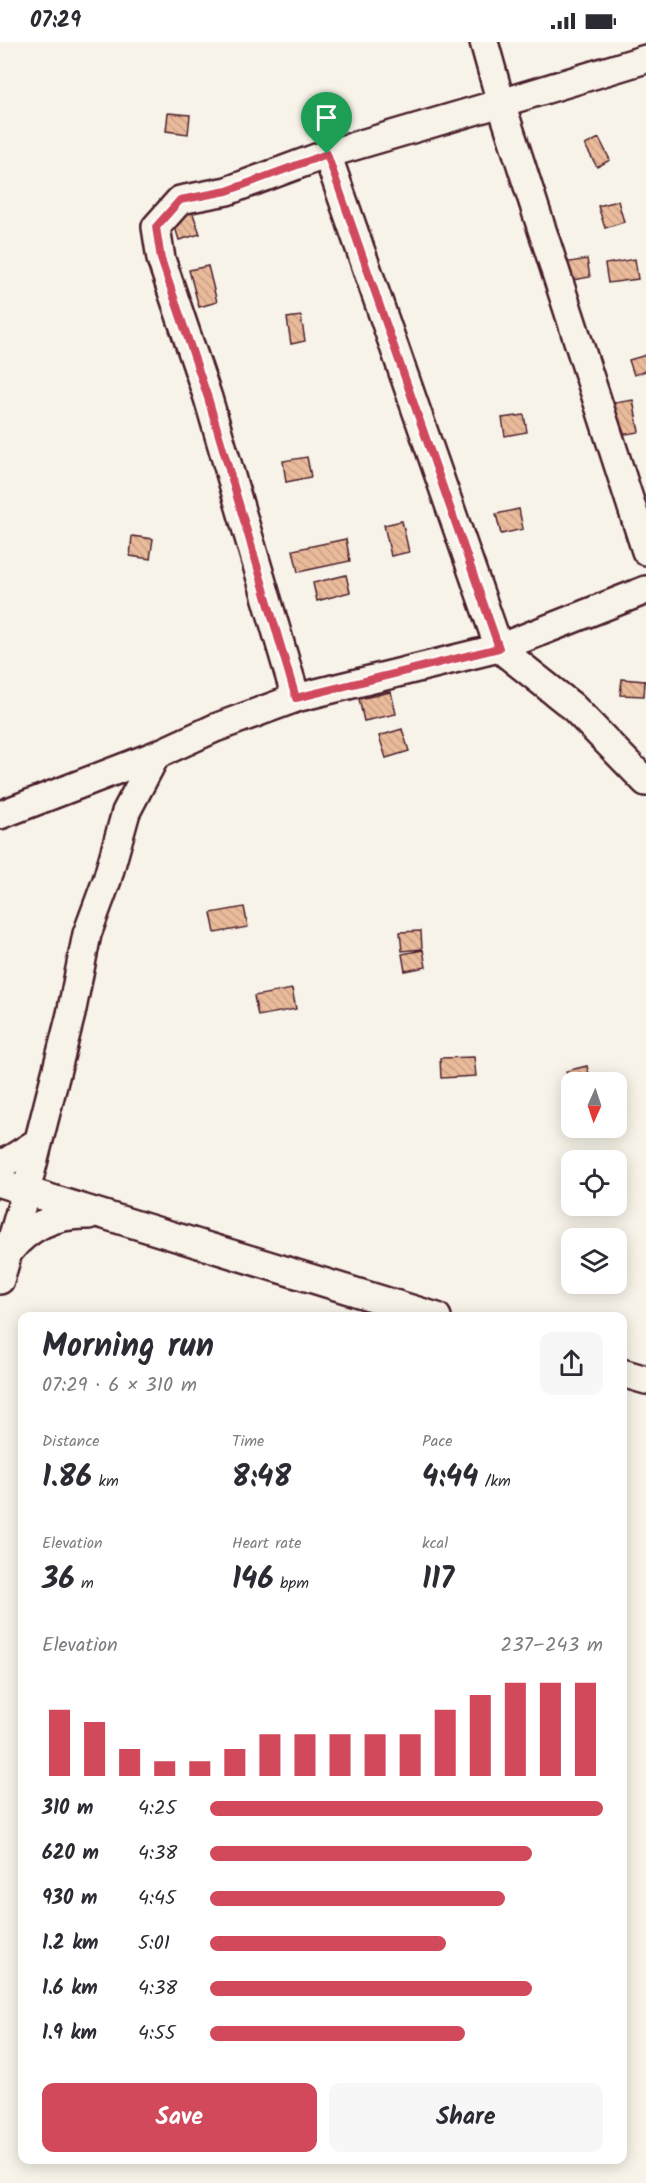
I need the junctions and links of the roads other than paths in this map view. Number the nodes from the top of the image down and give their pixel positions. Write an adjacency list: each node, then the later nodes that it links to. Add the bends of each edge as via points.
1 (484, 42): 3 (street)
2 (646, 58): 3 (street)
3 (501, 104): 4 (street); 5 (street)
4 (327, 154): 7 (street); 8 (street, via 227,191 180,200 156,227 161,259 208,398)
5 (646, 551)
6 (646, 590): 7 (street)
7 (499, 648): 8 (street); 10 (street, via 572,706)
8 (296, 698): 9 (street)
9 (156, 755): 11 (street); 12 (street, via 126,812 108,880 87,934)
10 (646, 782)
11 (0, 815)
12 (38, 1142): 13 (street); 15 (street)
13 (0, 1163)
14 (0, 1183): 15 (street)
15 (26, 1191): 16 (street); 17 (street)
16 (106, 1215): 17 (street, via 57,1218 36,1226); 19 (street)
17 (8, 1254): 18 (street)
18 (0, 1280)
19 (421, 1312)
20 (627, 1374): 21 (street)
21 (646, 1380)

